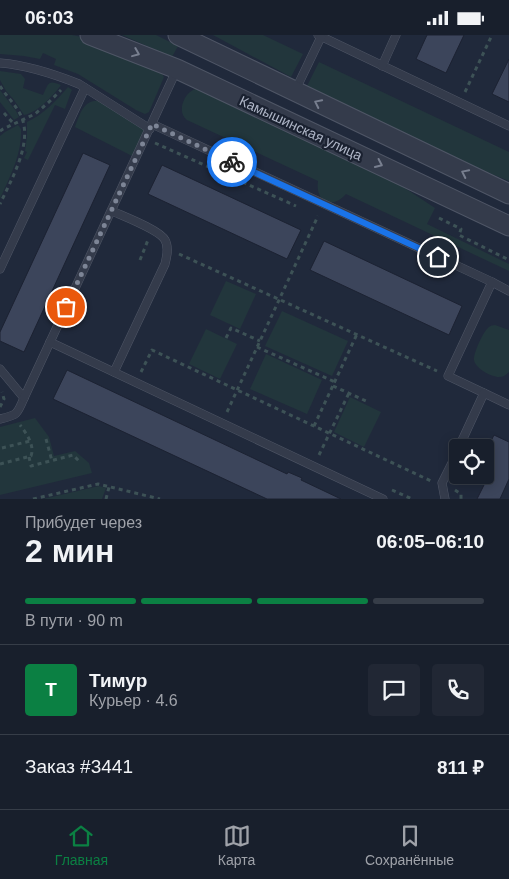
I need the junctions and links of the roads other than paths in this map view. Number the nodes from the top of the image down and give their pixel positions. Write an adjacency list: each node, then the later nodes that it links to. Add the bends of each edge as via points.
1 (90, 35): 7 (street, Камышинская улица, one-way to 7)
2 (396, 35): 6 (lane)
3 (319, 36): 6 (lane); 9 (lane)
4 (184, 38): 7 (street); 9 (street)
5 (0, 63): 8 (lane, via 30,68)
6 (382, 66): 10 (lane)
7 (177, 69): 11 (lane); 14 (street, Камышинская улица, one-way to 14)
8 (85, 88): 11 (lane); 15 (lane)
9 (295, 92): 12 (street, one-way to 9)
10 (509, 126)
11 (151, 127): 13 (lane); 16 (lane)
12 (509, 194)
13 (112, 211): 18 (lane); 20 (lane, via 158,233 165,240 168,253)
14 (509, 226)
15 (0, 269)
16 (492, 282): 17 (lane); 21 (lane, via 448,377)
17 (509, 291)
18 (50, 342): 20 (lane); 22 (lane)
19 (0, 369): 22 (lane)
20 (114, 372): 27 (lane)
21 (484, 393): 23 (lane); 25 (lane)
22 (24, 398): 24 (lane, via 18,412)
23 (509, 405)
24 (0, 419)
25 (463, 439)
26 (449, 468): 28 (lane, via 442,483)
27 (383, 499)
28 (445, 499)

